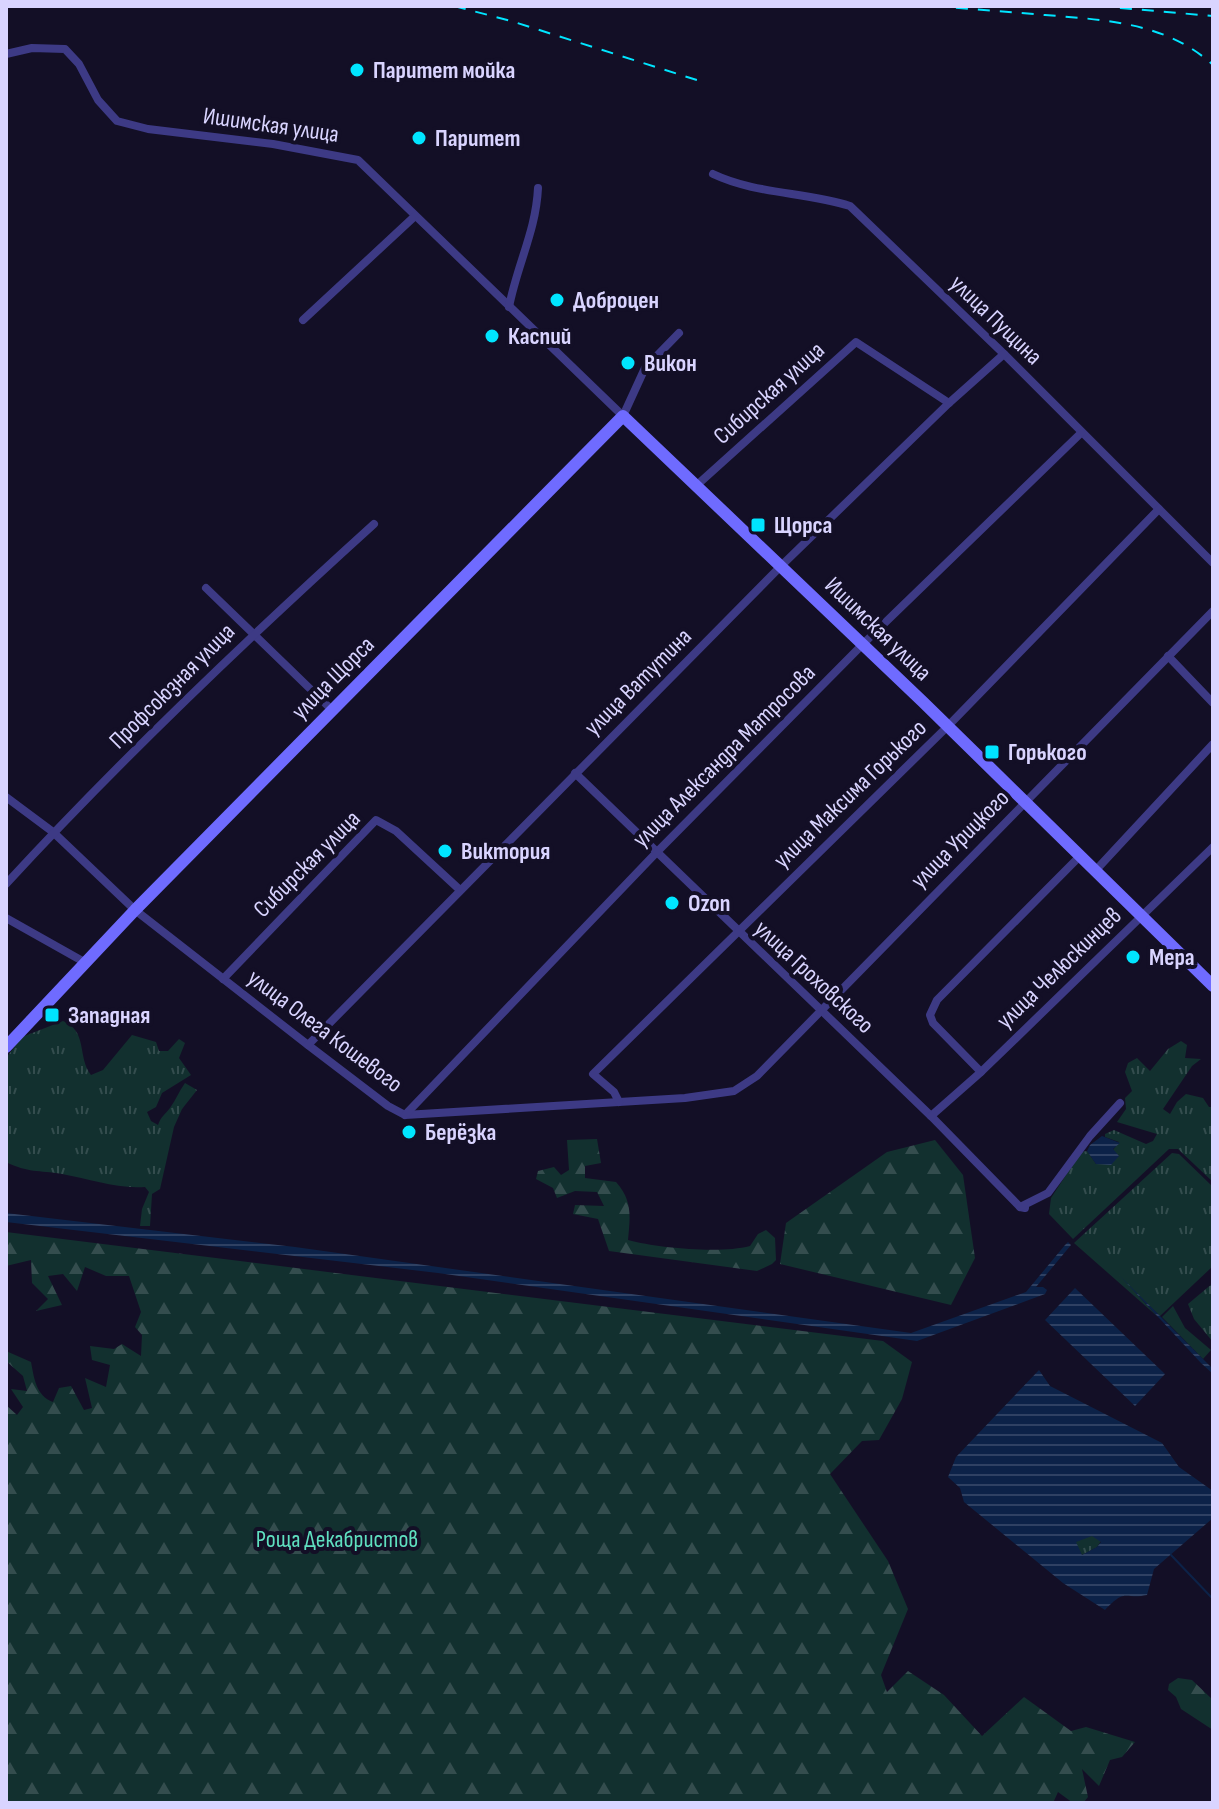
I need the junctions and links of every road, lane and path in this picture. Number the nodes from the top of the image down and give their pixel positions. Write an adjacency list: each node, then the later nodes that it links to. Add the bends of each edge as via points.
1 (6, 54): 4 (street, Ишимская улица, via 65,49 117,121 358,160)
2 (713, 174): 8 (street, улица Пущина, via 746,186 850,206)
3 (538, 188): 5 (street, via 537,217)
4 (415, 216): 5 (street, Ишимская улица); 6 (street)
5 (509, 307): 10 (street, Ишимская улица)
6 (303, 320)
7 (679, 333): 10 (street, улица Щорса, via 645,368)
8 (1004, 354): 9 (street, улица Ватутина); 11 (street, улица Пущина)
9 (949, 403): 12 (street, Сибирская улица, via 856,342); 16 (street, улица Ватутина)
10 (623, 416): 12 (main road, Ишимская улица); 23 (main road, улица Щорса)
11 (1081, 433): 13 (street, улица Пущина); 20 (street, улица Александра Матросова)
12 (697, 485): 16 (main road, Ишимская улица)
13 (1159, 509): 15 (street, улица Пущина); 24 (street, улица Максима Горького)
14 (374, 524): 19 (street, Профсоюзная улица)
15 (1213, 563)
16 (781, 566): 20 (main road, Ишимская улица); 26 (street, улица Ватутина)
17 (206, 588): 19 (street)
18 (1213, 611): 21 (street, улица Урицкого)
19 (253, 634): 23 (street); 29 (street, Профсоюзная улица)
20 (863, 644): 24 (main road, Ишимская улица); 31 (street, улица Александра Матросова)
21 (1168, 656): 22 (street); 28 (street, улица Урицкого)
22 (1213, 703)
23 (332, 710): 36 (main road, улица Щорса)
24 (948, 726): 28 (main road, Ишимская улица); 39 (street, улица Максима Горького)
25 (1213, 744): 33 (street)
26 (575, 773): 31 (street, улица Гроховского); 35 (street, улица Ватутина)
27 (6, 797): 29 (street, улица Олега Кошевого)
28 (1025, 801): 32 (main road, Ишимская улица); 43 (street, улица Урицкого)
29 (53, 832): 34 (street, Профсоюзная улица); 36 (street, улица Олега Кошевого)
30 (1213, 847): 37 (street, улица Челюскинцев)
31 (655, 854): 39 (street, улица Гроховского); 50 (street, улица Александра Матросова)
32 (1081, 855): 33 (main road, Ишимская улица); 46 (street, via 937,1000 930,1015)
33 (1096, 870): 37 (main road, Ишимская улица)
34 (6, 884)
35 (460, 890): 41 (street, Сибирская улица, via 396,831 376,820); 44 (street, улица Ватутина)
36 (135, 910): 40 (main road, улица Щорса); 41 (street, улица Олега Кошевого)
37 (1142, 916): 42 (main road, Ишимская улица); 46 (street, улица Челюскинцев)
38 (6, 918): 40 (street)
39 (738, 932): 43 (street, улица Гроховского); 48 (street, улица Максима Горького, via 593,1074)
40 (86, 963): 45 (main road, улица Щорса)
41 (223, 979): 44 (street, улица Олега Кошевого)
42 (1213, 986)
43 (820, 1009): 47 (street, улица Урицкого, via 757,1076); 51 (street, улица Гроховского)
44 (308, 1045): 50 (street, улица Олега Кошевого)
45 (6, 1047)
46 (981, 1072): 51 (street, улица Челюскинцев)
47 (734, 1091): 48 (street, улица Олега Кошевого)
48 (619, 1102): 50 (street, улица Олега Кошевого)
49 (1120, 1103): 51 (street, улица Гроховского, via 1048,1193 1022,1208)
50 (405, 1115)
51 (931, 1116)

